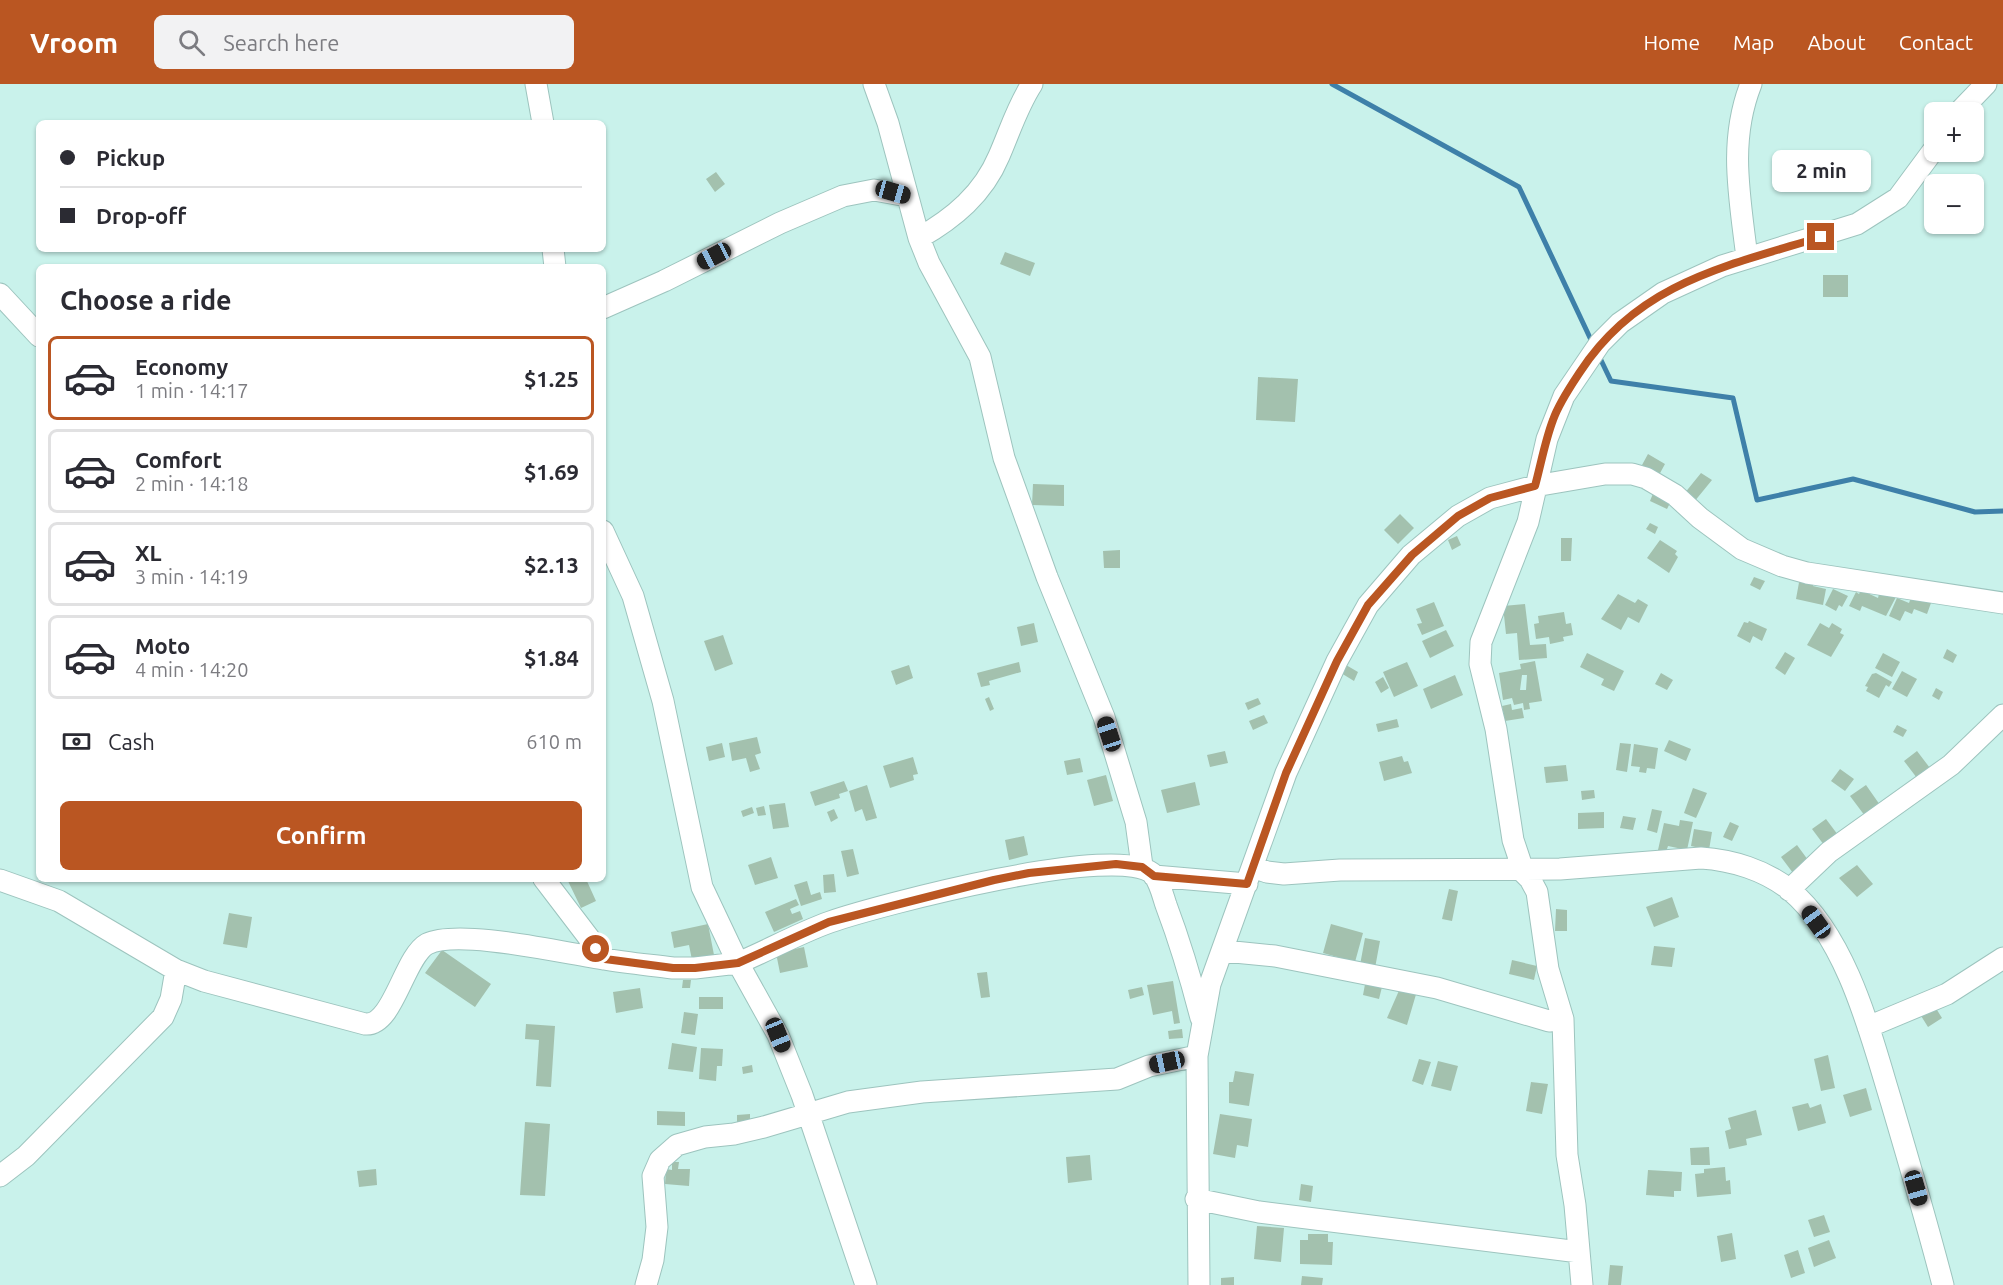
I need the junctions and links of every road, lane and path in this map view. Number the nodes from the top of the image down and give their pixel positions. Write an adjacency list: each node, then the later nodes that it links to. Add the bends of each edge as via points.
1 (536, 84): 7 (street)
2 (874, 84): 9 (street)
3 (1032, 84): 10 (street, via 988,178 958,213)
4 (1751, 84): 11 (street, via 1740,117 1736,154)
5 (1986, 84): 6 (street)
6 (1969, 102)
7 (542, 120)
8 (1925, 162): 11 (street, via 1898,198 1877,213 1833,233)
9 (907, 196): 10 (street); 13 (street, via 874,190 843,196)
10 (919, 238): 20 (street, via 980,357 1004,458 1104,717)
11 (1746, 258): 15 (street, via 1663,293 1620,323 1600,343 1553,418)
12 (0, 294): 14 (street)
13 (606, 307)
14 (36, 333)
15 (1535, 486): 17 (street, via 1605,474 1646,477 1742,549 1782,566); 19 (street, via 1527,522 1488,619 1480,664); 21 (street, via 1490,498 1458,516 1412,555 1368,605 1337,661 1290,763)
16 (606, 538): 29 (street, via 633,596 660,691 702,887)
17 (2003, 603)
18 (2003, 714): 25 (street, via 1951,765 1829,852)
19 (1522, 870): 21 (street, via 1340,870); 25 (street, via 1724,859); 31 (street, via 1536,892 1548,969)
20 (1148, 871): 21 (street); 29 (street, via 1116,864 1029,873 906,900 829,922); 32 (street, via 1182,945)
21 (1250, 876): 26 (street)
22 (0, 880): 24 (street)
23 (546, 882): 28 (street)
24 (43, 885): 30 (street, via 84,915)
25 (1789, 890): 33 (street, via 1842,960)
26 (1224, 951): 31 (street, via 1275,956 1437,988 1549,1021); 32 (street, via 1210,984)
27 (2003, 958): 33 (street, via 1947,994)
28 (605, 959): 29 (street, via 673,968); 30 (street, via 507,943 459,940 426,945 385,1012 371,1025)
29 (738, 963): 35 (street, via 778,1035)
30 (176, 970): 36 (street, via 163,1017 26,1156)
31 (1563, 1019): 38 (street, via 1567,1155)
32 (1202, 1021): 34 (street)
33 (1868, 1027): 43 (street)
34 (1197, 1056): 35 (street, via 1149,1066 1117,1079 922,1092 848,1102); 37 (street)
35 (809, 1113): 39 (street, via 744,1132 677,1145 660,1160 653,1176 657,1227); 40 (street)
36 (0, 1176)
37 (1196, 1199): 38 (street, via 1259,1212); 41 (street)
38 (1579, 1252): 42 (street)
39 (646, 1285)
40 (866, 1285)
41 (1198, 1285)
42 (1582, 1285)
43 (1943, 1285)

